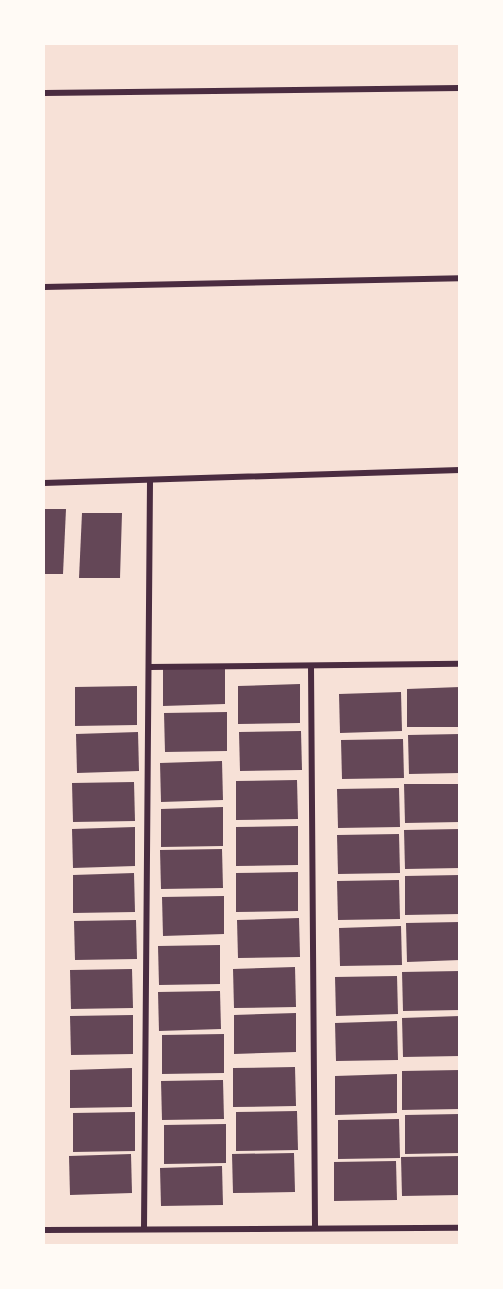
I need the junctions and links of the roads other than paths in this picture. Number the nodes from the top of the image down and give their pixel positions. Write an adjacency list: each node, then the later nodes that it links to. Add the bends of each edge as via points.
1 (459, 88): 2 (street)
2 (44, 93)
3 (459, 278): 4 (street)
4 (44, 287)
5 (459, 470): 6 (street)
6 (150, 482): 7 (street); 10 (street)
7 (44, 483)
8 (459, 664): 9 (street)
9 (311, 666): 10 (street); 11 (street)
10 (149, 667): 13 (street)
11 (315, 1228): 12 (street); 13 (street)
12 (459, 1228)
13 (144, 1229): 14 (street)
14 (44, 1230)

